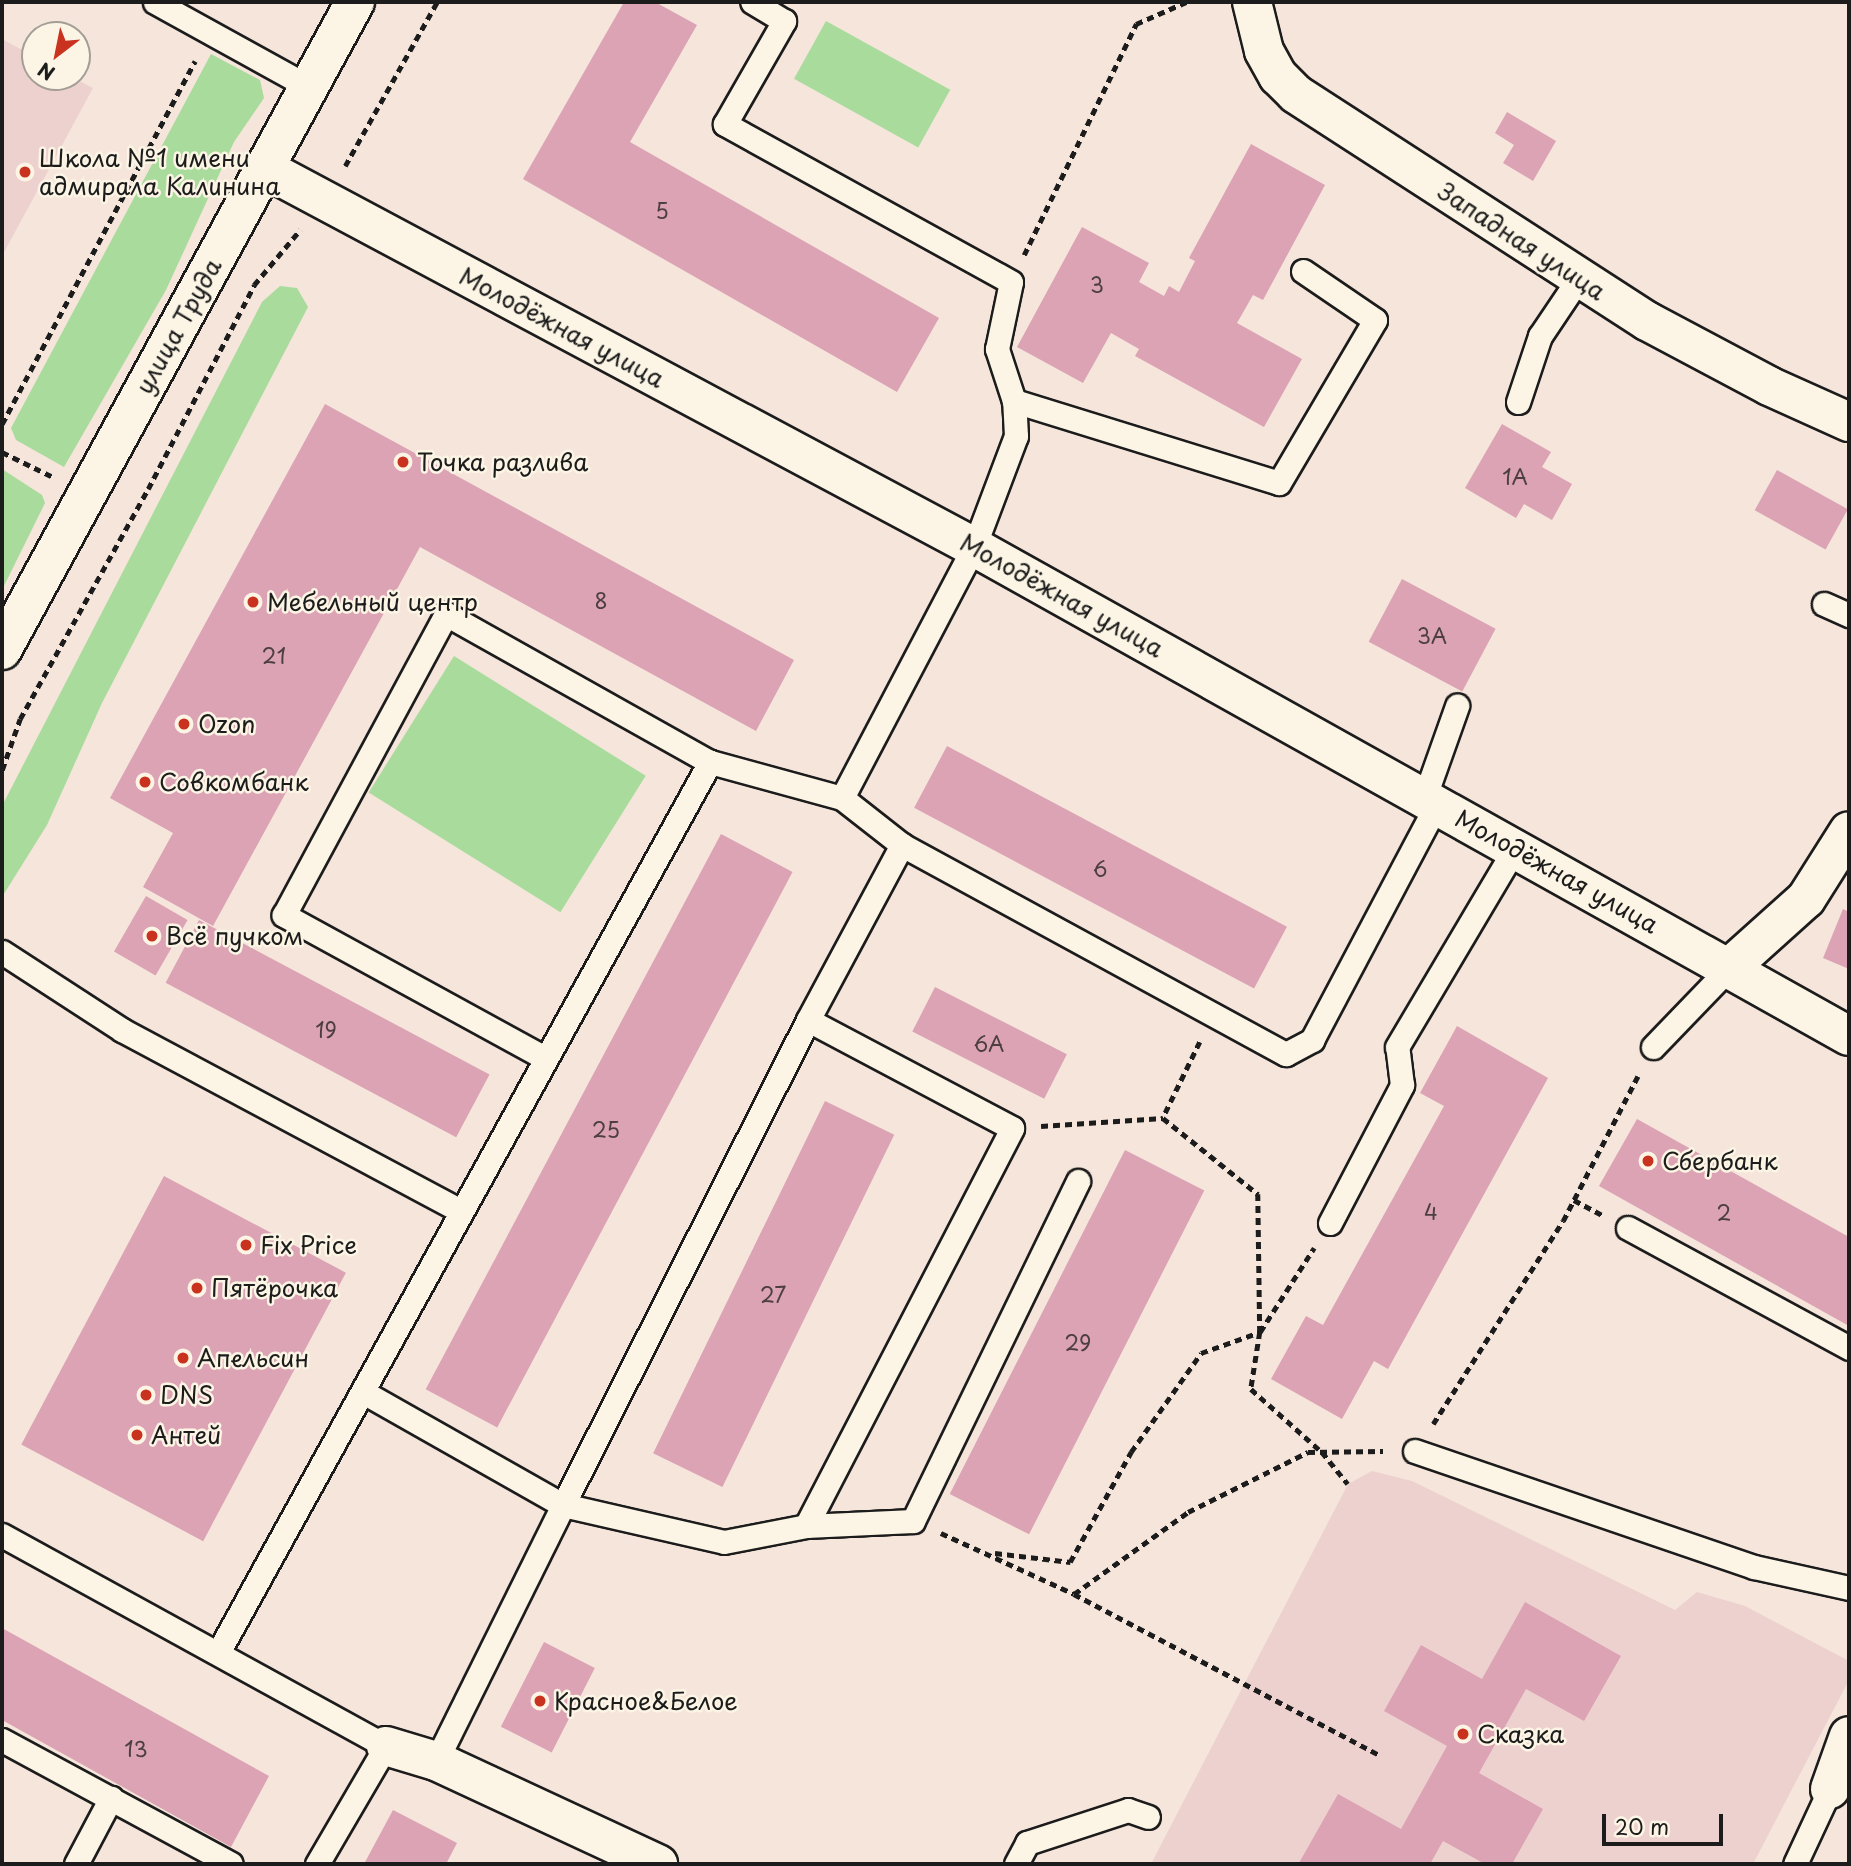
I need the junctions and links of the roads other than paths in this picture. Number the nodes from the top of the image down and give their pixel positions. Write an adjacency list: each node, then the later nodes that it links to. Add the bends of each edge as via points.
1 (155, 2): 5 (lane)
2 (355, 2): 5 (street, улица Труда)
3 (752, 2): 9 (lane, via 784,21 725,124 1012,282 997,349)
4 (1252, 2): 8 (street, Западная улица, via 1264,51 1278,76 1296,94)
5 (309, 87): 6 (street, улица Труда)
6 (266, 169): 12 (street, Молодёжная улица); 15 (street, улица Труда)
7 (1303, 271): 9 (lane, via 1376,320 1279,483)
8 (1578, 278): 10 (lane, via 1540,336); 11 (street, Западная улица, via 1757,380)
9 (1014, 401): 12 (lane, via 1016,436)
10 (1518, 402)
11 (1849, 422)
12 (974, 547): 18 (lane); 19 (street, Молодёжная улица)
13 (1824, 604): 14 (lane)
14 (1849, 615)
15 (2, 650)
16 (1457, 706): 19 (lane)
17 (710, 762): 18 (lane); 28 (lane); 28 (lane, via 446,614 284,915)
18 (842, 798): 21 (lane)
19 (1431, 800): 21 (lane, via 1312,1040 1286,1054); 22 (street, Молодёжная улица)
20 (1849, 831): 24 (street, via 1806,899)
21 (902, 845): 25 (lane)
22 (1515, 848): 24 (street, Молодёжная улица); 31 (lane, via 1397,1047 1402,1085)
23 (2, 952): 30 (lane, via 122,1030)
24 (1730, 968): 26 (street, Молодёжная улица); 27 (lane)
25 (808, 1020): 36 (lane); 37 (lane, via 1012,1128)
26 (1849, 1036)
27 (1653, 1047)
28 (545, 1058): 30 (lane)
29 (1078, 1181): 37 (lane, via 913,1521)
30 (461, 1211): 34 (lane)
31 (1330, 1223)
32 (1628, 1228): 33 (lane)
33 (1849, 1348)
34 (363, 1392): 36 (lane); 40 (lane)
35 (1415, 1451): 39 (lane, via 1754,1567)
36 (563, 1505): 37 (lane, via 724,1542); 44 (lane)
37 (806, 1525)
38 (2, 1535): 40 (lane)
39 (1849, 1588)
40 (219, 1651): 43 (lane)
41 (1849, 1736): 45 (street)
42 (2, 1740): 46 (lane)
43 (386, 1746): 44 (street); 50 (lane)
44 (436, 1761): 51 (street)
45 (1830, 1789): 53 (lane)
46 (111, 1798): 48 (lane); 49 (lane)
47 (1148, 1817): 52 (lane, via 1128,1810 1027,1843)
48 (76, 1864)
49 (231, 1864)
50 (317, 1864)
51 (658, 1864)
52 (1016, 1864)
53 (1795, 1864)

